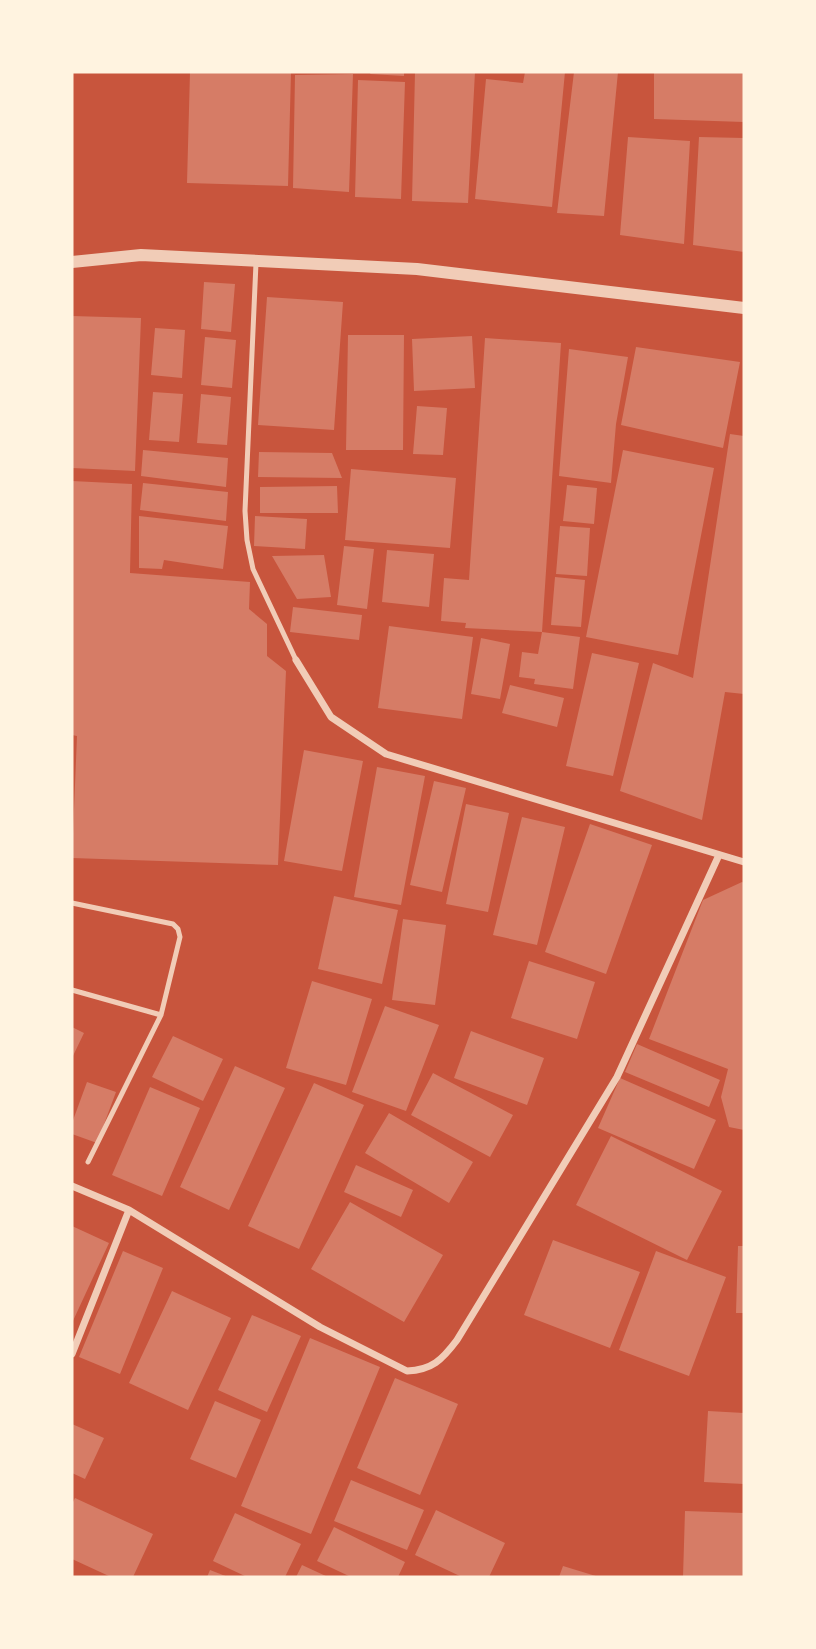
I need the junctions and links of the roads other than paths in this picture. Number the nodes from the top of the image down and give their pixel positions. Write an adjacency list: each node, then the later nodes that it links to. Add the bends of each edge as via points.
1 (256, 260): 2 (street, via 141,255); 3 (street, via 417,269); 4 (lane, via 247,540 253,569)
2 (72, 261)
3 (744, 308)
4 (296, 660): 5 (street, via 331,717 386,754)
5 (719, 855): 6 (street); 12 (street, via 617,1077 457,1340 434,1366 407,1371 320,1327)
6 (744, 862)
7 (72, 903): 9 (lane, via 173,924 178,929 180,937)
8 (72, 990): 9 (lane)
9 (161, 1015): 10 (lane)
10 (88, 1162)
11 (72, 1186): 12 (street)
12 (129, 1210): 13 (street)
13 (72, 1354)

